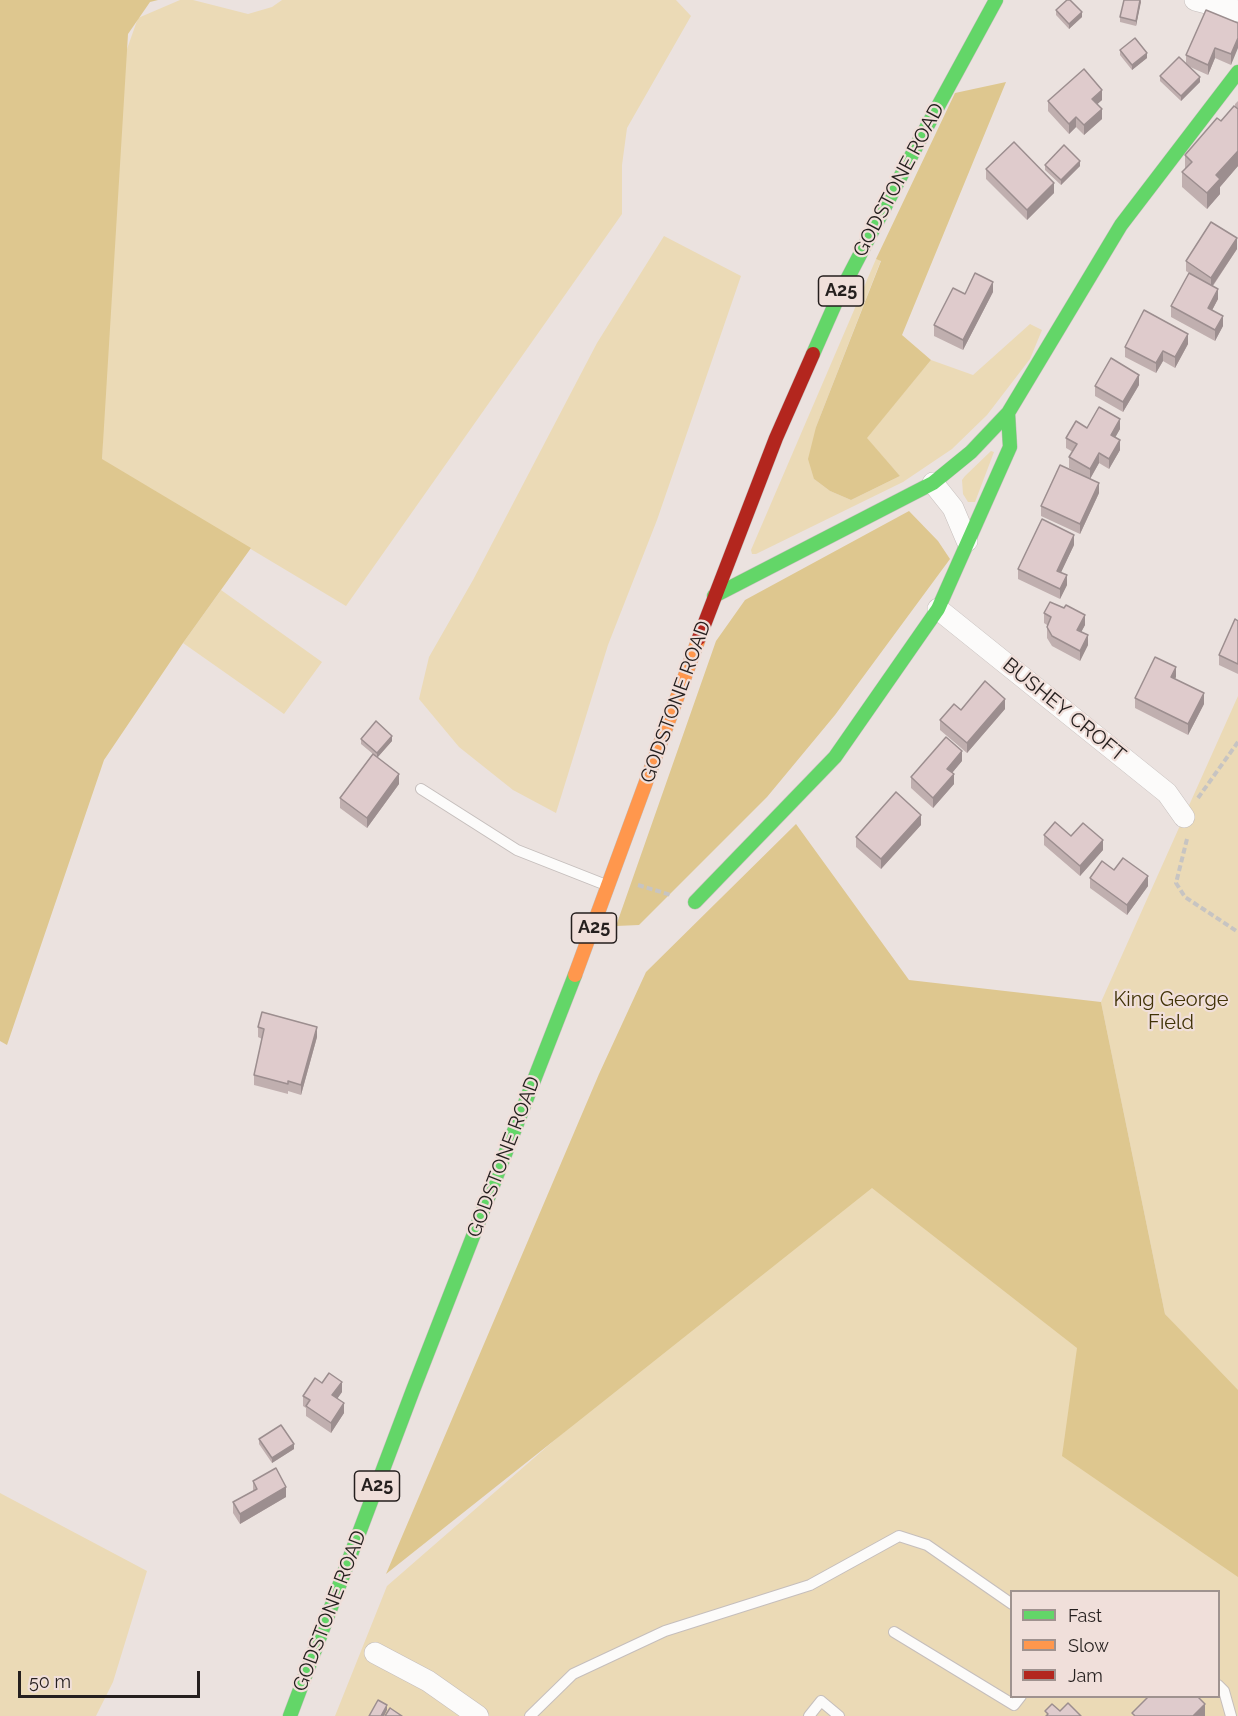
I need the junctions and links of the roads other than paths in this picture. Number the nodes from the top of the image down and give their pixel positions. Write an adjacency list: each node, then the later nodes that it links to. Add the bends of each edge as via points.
1 (996, 0): 8 (main road, GODSTONE ROAD / A25, via 839,295 776,438)
2 (1195, 0): 3 (street)
3 (1238, 11)
4 (1238, 72): 5 (main road, GODSTONE ROAD, via 1121,225)
5 (1008, 412): 6 (main road, GODSTONE ROAD); 7 (main road, via 1010,447)
6 (933, 483): 7 (street, via 954,508); 8 (main road, GODSTONE ROAD)
7 (967, 542): 9 (main road)
8 (714, 596): 12 (main road, GODSTONE ROAD / A25)
9 (938, 609): 11 (street, BUSHEY CROFT, via 1167,793); 13 (main road, via 835,757)
10 (421, 789): 12 (lane, via 517,850)
11 (1184, 817)
12 (609, 886): 19 (main road, GODSTONE ROAD / A25)
13 (695, 902)
14 (1010, 1603): 21 (lane, via 927,1545 899,1536 810,1585 665,1631 573,1674)
15 (894, 1632): 18 (lane, via 1014,1705)
16 (375, 1653): 20 (street, via 429,1682)
17 (1220, 1686): 24 (lane)
18 (1019, 1698)
19 (290, 1716)
20 (478, 1716)
21 (530, 1716)
22 (809, 1716): 23 (lane, via 821,1701)
23 (839, 1716)
24 (1231, 1716)

